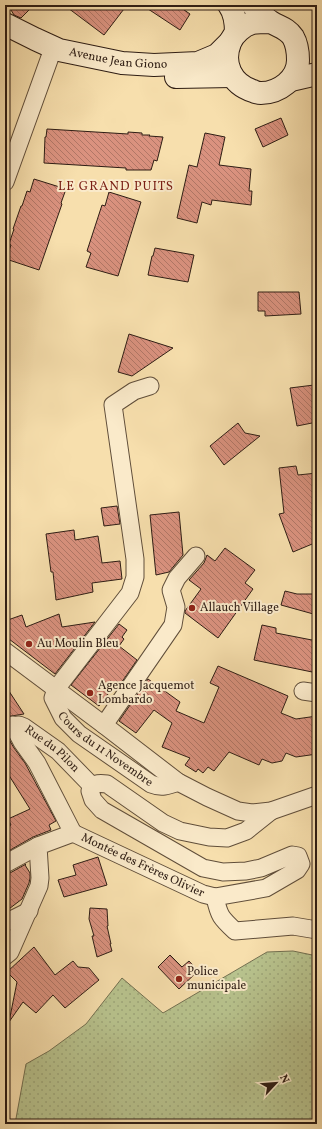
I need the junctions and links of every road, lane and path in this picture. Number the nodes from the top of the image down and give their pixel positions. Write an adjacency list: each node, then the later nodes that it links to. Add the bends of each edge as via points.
1 (229, 5): 6 (street, via 236,24)
2 (253, 5): 3 (street)
3 (270, 22): 6 (street, via 252,23); 7 (street, via 283,27)
4 (5, 24): 6 (street, Avenue Jean Giono, via 60,50 122,63 154,65 198,63 218,55)
5 (5, 37): 8 (street, Avenue Jean Giono)
6 (233, 37): 10 (street, via 227,53)
7 (308, 55): 11 (street, via 298,66)
8 (50, 58): 10 (street, Avenue Jean Giono, via 106,74 185,78); 12 (street)
9 (317, 74): 11 (street)
10 (232, 76): 11 (street, via 244,88 261,93 278,90)
11 (291, 80)
12 (5, 182)
13 (150, 386): 16 (street, via 134,391 113,405 135,559 135,577 130,593)
14 (196, 556): 17 (street, via 177,578 171,590 176,607 173,626)
15 (5, 651): 16 (street, Cours du 11 Novembre)
16 (56, 689): 17 (street, Cours du 11 Novembre); 19 (street, Cours du 11 Novembre, via 53,698 57,709 80,734 151,784 168,786)
17 (104, 725): 19 (street, Cours du 11 Novembre)
18 (9, 726): 20 (street, Rue du Pilon, via 24,727 58,751); 23 (street, via 37,763)
19 (178, 782): 22 (street, Cours du 11 Novembre, via 238,811)
20 (92, 786): 22 (street, via 98,783 107,784 163,823 180,831 209,837 227,838 246,831); 26 (street, Montée des Frères Olivier, via 90,791 93,800 102,810 203,868 223,872 246,871 262,868 292,855 298,856 301,864 297,870 266,888)
21 (317, 795): 22 (street)
22 (271, 811)
23 (73, 833): 24 (street); 26 (street, Montée des Frères Olivier, via 203,894)
24 (38, 846): 25 (street); 27 (street, via 39,886)
25 (5, 864)
26 (215, 897): 29 (street, via 222,919 235,931 293,926)
27 (29, 911): 28 (street); 30 (street, via 10,952)
28 (5, 923)
29 (317, 930)
30 (5, 956)

